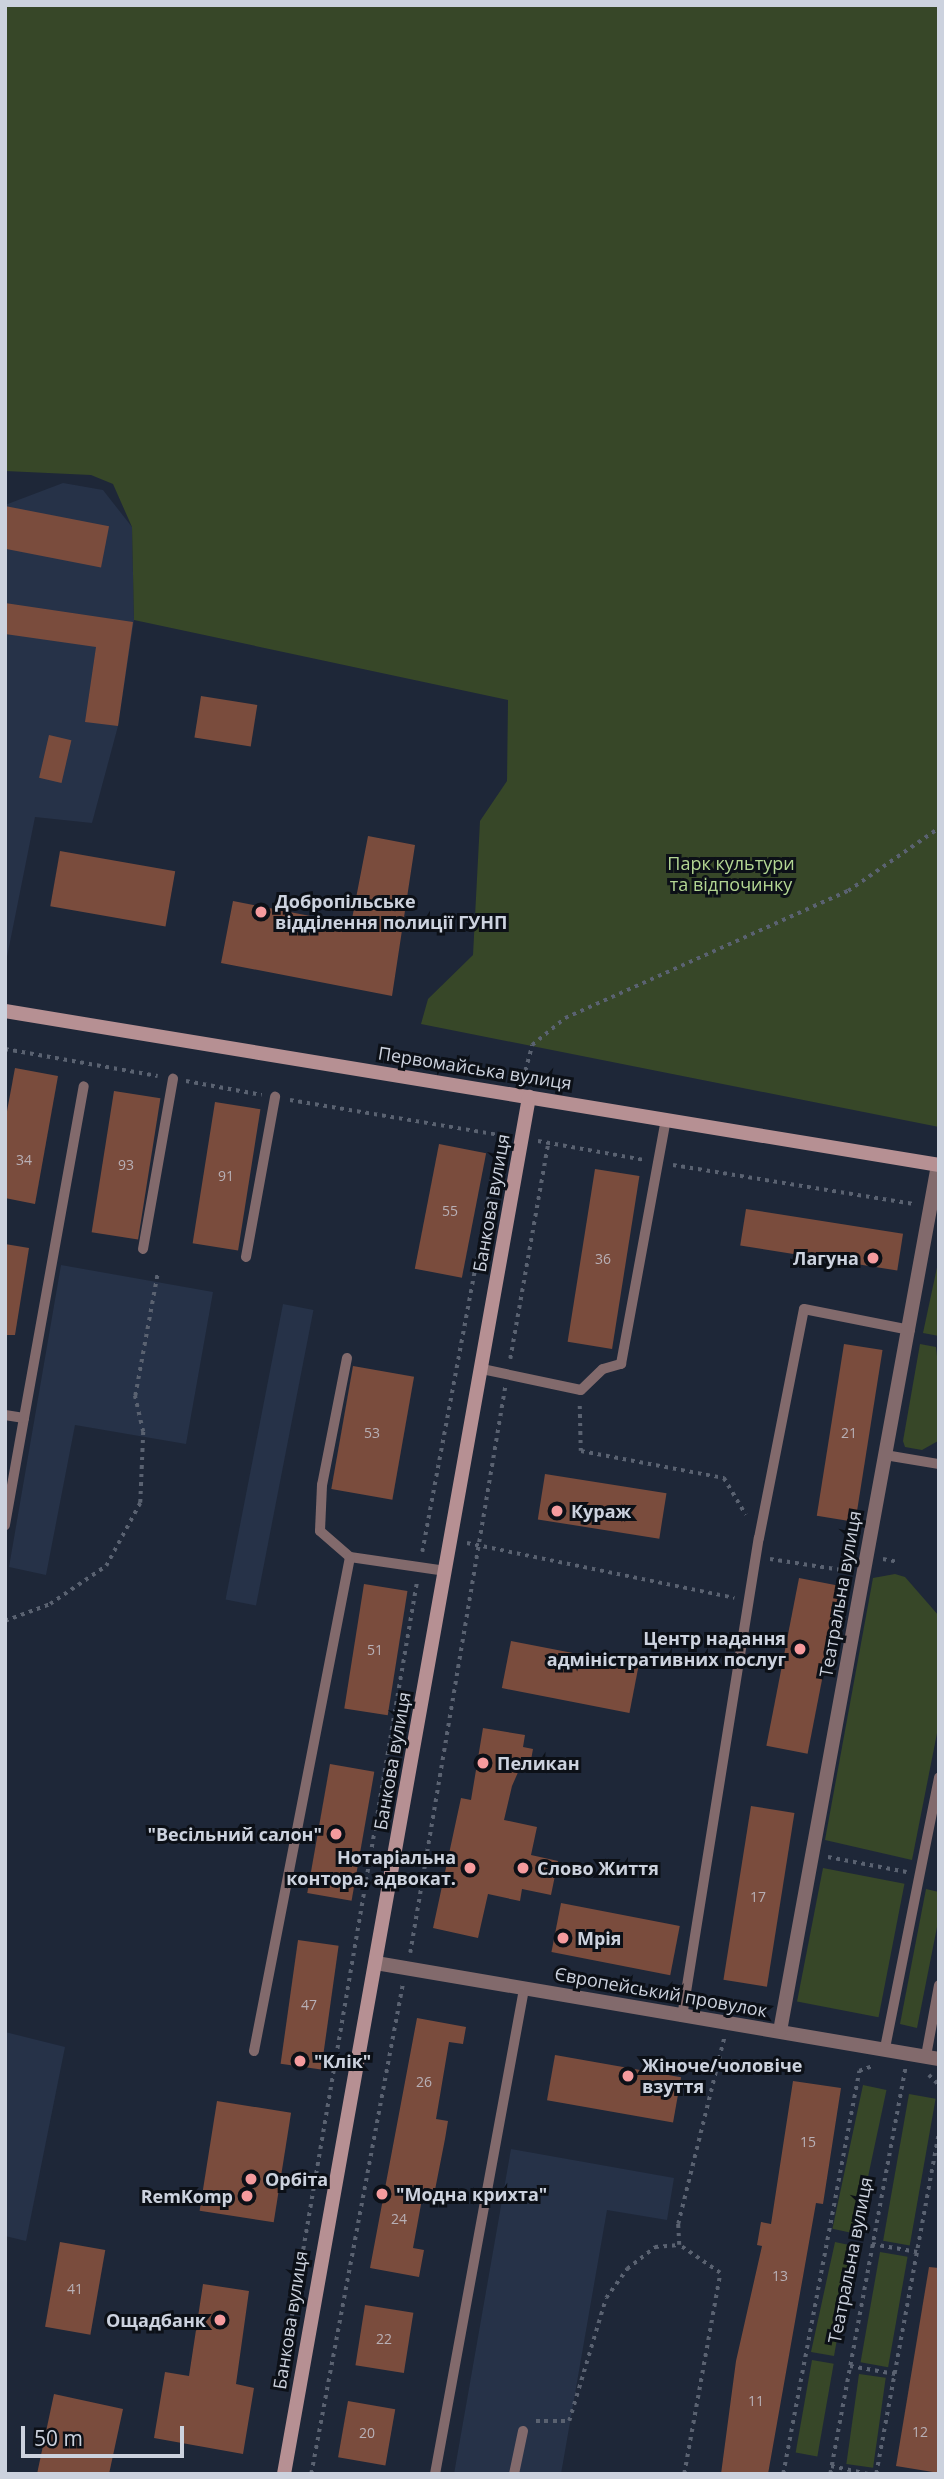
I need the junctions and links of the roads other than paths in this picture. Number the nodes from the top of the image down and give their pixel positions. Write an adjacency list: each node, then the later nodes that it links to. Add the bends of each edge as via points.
1 (5, 1011): 4 (street, Первомайська вулиця)
2 (173, 1079): 8 (lane)
3 (84, 1086): 14 (lane)
4 (524, 1096): 6 (street, Первомайська вулиця); 12 (street, Банкова вулиця, via 522,1138)
5 (275, 1097): 9 (lane)
6 (666, 1119): 7 (street, Первомайська вулиця); 12 (lane, via 621,1364 603,1369 581,1390)
7 (938, 1165): 10 (street, Театральна вулиця)
8 (143, 1249)
9 (246, 1257)
10 (910, 1330): 15 (street, Театральна вулиця); 24 (lane, via 804,1309 760,1538)
11 (347, 1358): 18 (lane, via 319,1509 320,1531)
12 (482, 1369): 19 (street, Банкова вулиця)
13 (5, 1415): 14 (lane)
14 (24, 1418): 17 (lane)
15 (885, 1455): 16 (lane); 25 (street, Театральна вулиця)
16 (939, 1464)
17 (5, 1525)
18 (350, 1557): 19 (lane); 27 (lane)
19 (446, 1571): 21 (street, Банкова вулиця)
20 (939, 1777): 26 (lane)
21 (376, 1963): 23 (street, Європейський провулок); 30 (street, Банкова вулиця)
22 (939, 1985): 28 (lane)
23 (524, 1987): 24 (street, Європейський провулок); 31 (lane)
24 (682, 2017): 25 (street, Європейський провулок)
25 (780, 2031): 26 (street, Європейський провулок)
26 (885, 2049): 28 (street, Європейський провулок)
27 (254, 2051)
28 (932, 2057)
29 (523, 2431): 32 (lane)
30 (284, 2474)
31 (435, 2474)
32 (514, 2474)

